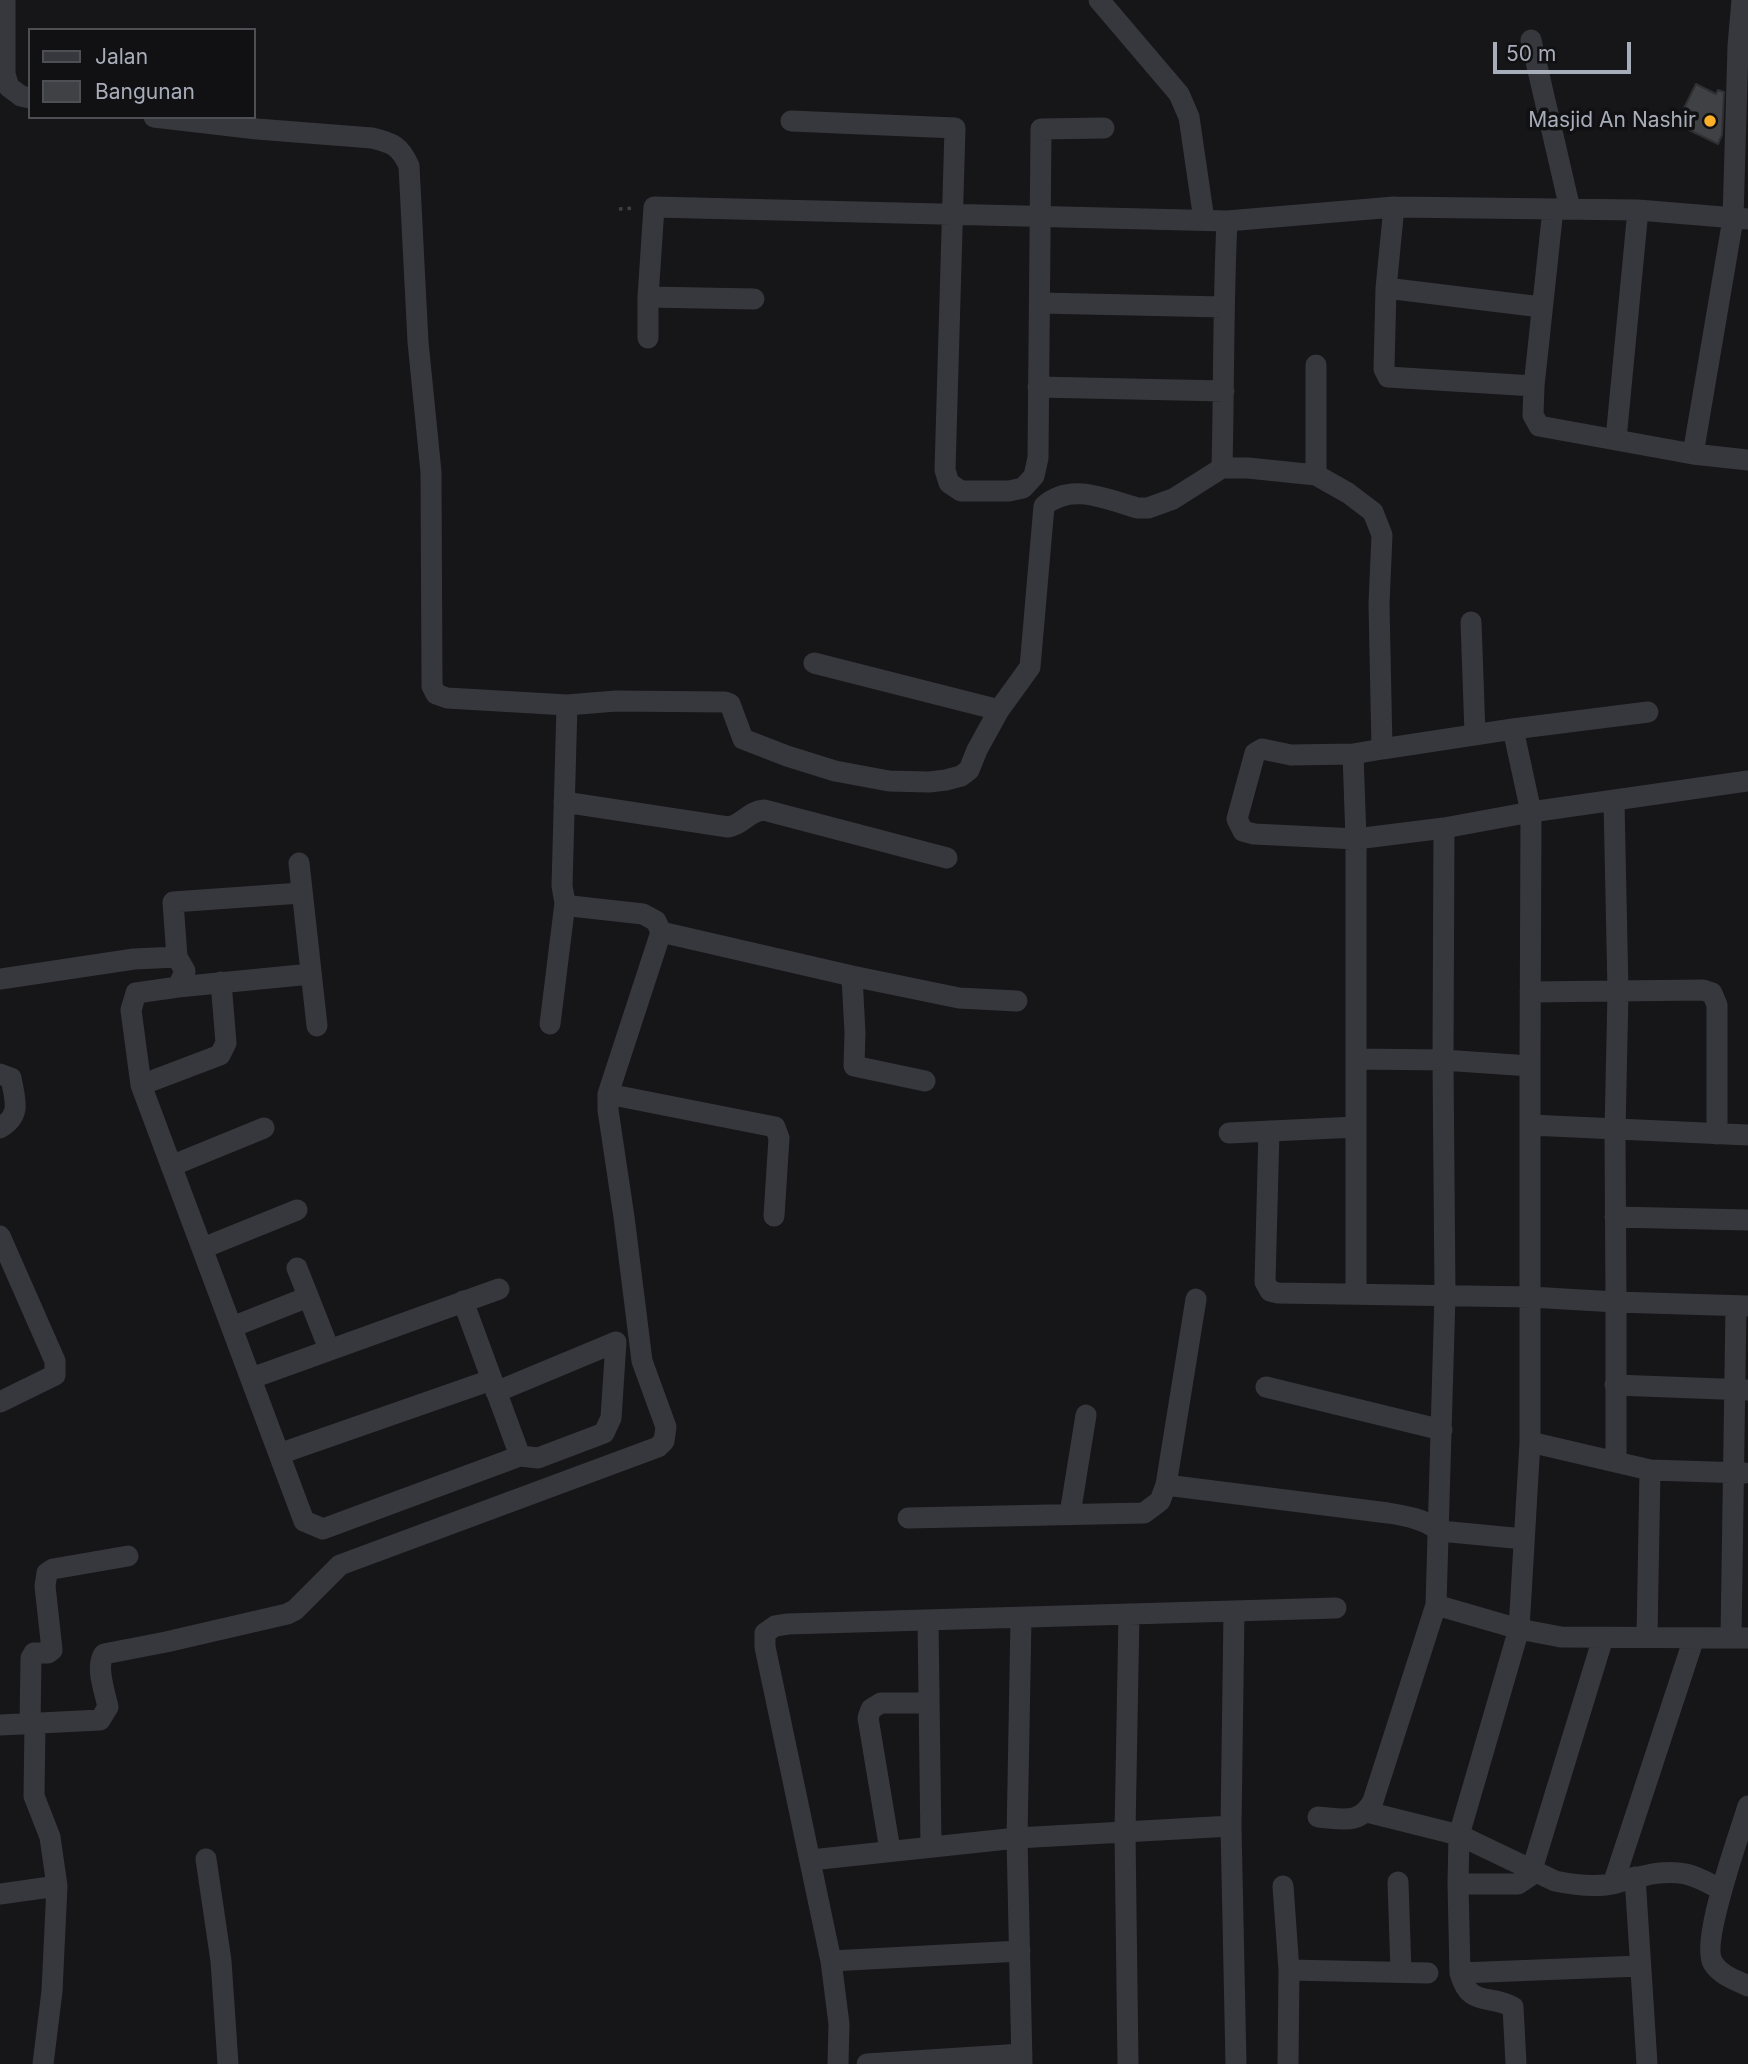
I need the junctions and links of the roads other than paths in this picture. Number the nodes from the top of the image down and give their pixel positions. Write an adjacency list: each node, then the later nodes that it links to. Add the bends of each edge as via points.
1 (5, 0): 7 (street, via 5,74 9,88)
2 (1099, 0): 17 (street, via 1179,94 1189,117)
3 (1742, 0): 5 (street)
4 (1531, 40): 12 (street)
5 (1743, 47): 6 (street)
6 (1742, 92): 16 (street)
7 (28, 97)
8 (171, 119): 37 (street, via 372,138 402,150 409,166 430,472 432,686 436,694 447,698)
9 (791, 121): 14 (street, via 955,128)
10 (1104, 128): 15 (street, via 1041,129)
11 (1394, 207): 12 (street); 18 (street); 19 (street)
12 (1561, 209): 13 (street); 24 (street)
13 (1638, 210): 16 (street); 30 (street)
14 (954, 215): 15 (street); 20 (street, via 654,207); 28 (street, via 948,483 961,491 1024,488 1034,476 1038,458)
15 (1041, 215): 17 (street); 22 (street)
16 (1740, 219): 31 (street)
17 (1205, 220): 18 (street)
18 (1227, 221): 23 (street)
19 (1386, 288): 24 (street); 27 (street, via 1384,369 1388,377)
20 (648, 297): 21 (street); 25 (street)
21 (754, 299)
22 (1040, 303): 23 (street); 28 (street)
23 (1223, 307): 29 (street)
24 (1541, 307): 27 (street)
25 (648, 338)
26 (1316, 365): 34 (street)
27 (1534, 386): 30 (street, via 1533,415 1539,426)
28 (1038, 387): 29 (street)
29 (1224, 391): 33 (street)
30 (1616, 439): 31 (street)
31 (1693, 454): 32 (street)
32 (1748, 460)
33 (1222, 468): 34 (street); 38 (street, via 1173,499 1148,508 1074,492 1044,506 1030,667)
34 (1316, 475): 42 (street, via 1373,512 1382,535)
35 (1471, 622): 41 (street)
36 (814, 663): 38 (street)
37 (567, 705): 38 (street, via 725,702 747,742 835,771 911,782 946,780 969,770); 46 (street)
38 (999, 710)
39 (1648, 712): 40 (street)
40 (1513, 729): 41 (street); 47 (street)
41 (1475, 734): 42 (street)
42 (1382, 749): 43 (street)
43 (1353, 754): 49 (street); 49 (street, via 1291,755 1262,749 1255,753 1237,819 1242,831 1254,834)
44 (1748, 781): 45 (street)
45 (1614, 801): 47 (street); 62 (street)
46 (564, 802): 50 (street, via 728,827 741,823 752,811 764,810); 53 (street)
47 (1531, 812): 48 (street); 61 (street)
48 (1444, 828): 49 (street); 67 (street)
49 (1356, 839): 66 (street)
50 (947, 858)
51 (299, 863): 52 (street)
52 (301, 893): 55 (street, via 173,902); 56 (street)
53 (565, 903): 54 (street, via 643,914 656,921); 64 (street)
54 (661, 932): 57 (street); 72 (street)
55 (177, 957): 58 (street); 60 (street, via 185,971)
56 (311, 974): 59 (street); 65 (street)
57 (852, 976): 63 (street, via 959,998); 70 (street, via 854,1066)
58 (0, 979)
59 (221, 982): 60 (street); 71 (street, via 225,1049)
60 (178, 987): 71 (street, via 136,993 131,1010)
61 (1530, 992): 62 (street); 68 (street)
62 (1618, 992): 78 (street); 80 (street, via 1712,993 1717,1005)
63 (1017, 1001)
64 (550, 1024)
65 (317, 1026)
66 (1357, 1059): 67 (street); 74 (street)
67 (1443, 1060): 68 (street); 92 (street)
68 (1530, 1066): 73 (street)
69 (0, 1074): 75 (street, via 11,1079 15,1101 15,1115)
70 (926, 1081)
71 (141, 1085): 82 (street)
72 (608, 1094): 84 (street, via 775,1127 779,1138); 134 (street, via 642,1361 666,1427 664,1441 340,1565 287,1614 104,1654 100,1666 108,1707 103,1718)
73 (1530, 1125): 78 (street); 94 (street)
74 (1356, 1127): 77 (street); 91 (street)
75 (0, 1128)
76 (264, 1128): 82 (street)
77 (1269, 1131): 79 (street); 91 (street, via 1265,1282 1270,1291 1279,1293)
78 (1615, 1131): 80 (street); 85 (street)
79 (1229, 1133)
80 (1717, 1134): 81 (street)
81 (1748, 1135)
82 (171, 1166): 88 (street)
83 (297, 1210): 88 (street)
84 (774, 1216)
85 (1615, 1217): 86 (street); 97 (street)
86 (1748, 1220)
87 (0, 1236): 106 (street, via 55,1361 55,1375)
88 (203, 1248): 99 (street)
89 (297, 1268): 93 (street)
90 (499, 1289): 96 (street)
91 (1356, 1293): 92 (street)
92 (1445, 1295): 94 (street); 108 (street)
93 (308, 1297): 99 (street); 100 (street)
94 (1530, 1297): 97 (street); 109 (street)
95 (1196, 1299): 115 (street)
96 (463, 1301): 100 (street); 103 (street)
97 (1616, 1302): 98 (street); 102 (street)
98 (1742, 1306): 105 (street)
99 (232, 1327): 101 (street)
100 (329, 1349): 101 (street)
101 (252, 1378): 110 (street)
102 (1615, 1385): 105 (street); 112 (street)
103 (494, 1386): 110 (street); 111 (street); 111 (street, via 616,1342 611,1418 604,1433 538,1458)
104 (1266, 1387): 108 (street)
105 (1742, 1390): 114 (street)
106 (0, 1402)
107 (1086, 1415): 116 (street)
108 (1442, 1430): 118 (street)
109 (1530, 1443): 112 (street); 119 (street)
110 (279, 1454): 111 (street, via 304,1521 323,1528)
111 (520, 1456)
112 (1616, 1462): 113 (street)
113 (1650, 1471): 114 (street); 129 (street)
114 (1741, 1473): 121 (street)
115 (1166, 1485): 116 (street, via 1160,1501 1144,1513); 118 (street, via 1415,1517)
116 (1070, 1514): 117 (street)
117 (908, 1518)
118 (1440, 1531): 119 (street); 122 (street)
119 (1524, 1539): 128 (street)
120 (128, 1556): 134 (street, via 47,1573 52,1650 34,1653 31,1658)
121 (1740, 1557): 132 (street)
122 (1436, 1605): 128 (street); 137 (street)
123 (1336, 1608): 124 (street)
124 (1234, 1611): 125 (street); 139 (street)
125 (1129, 1614): 126 (street); 140 (street)
126 (1021, 1618): 127 (street); 142 (street)
127 (928, 1620): 133 (street); 146 (street, via 788,1624 765,1633)
128 (1519, 1629): 130 (street); 141 (street)
129 (1647, 1637): 130 (street); 131 (street)
130 (1603, 1638): 147 (street)
131 (1693, 1638): 132 (street); 151 (street)
132 (1740, 1638)
133 (929, 1703): 143 (street); 144 (street, via 881,1703 870,1709 868,1730)
134 (32, 1725): 135 (street); 152 (street, via 34,1796 50,1837)
135 (0, 1726)
136 (1748, 1806): 154 (street)
137 (1367, 1812): 138 (street, via 1347,1819); 141 (street)
138 (1318, 1817)
139 (1231, 1826): 140 (street); 170 (street)
140 (1125, 1832): 142 (street); 169 (street)
141 (1459, 1835): 147 (street); 150 (street)
142 (1017, 1838): 143 (street); 156 (street)
143 (931, 1846): 144 (street)
144 (890, 1850): 146 (street)
145 (206, 1859): 166 (street, via 221,1961)
146 (811, 1860): 157 (street)
147 (1534, 1870): 150 (street, via 1518,1884); 151 (street, via 1572,1885)
148 (1634, 1877): 151 (street); 154 (street, via 1686,1874); 158 (street)
149 (1398, 1882): 160 (street)
150 (1458, 1884): 162 (street)
151 (1613, 1884)
152 (57, 1886): 155 (street); 165 (street)
153 (1283, 1886): 159 (street)
154 (1722, 1890): 163 (street, via 1709,1948 1711,1960 1719,1971)
155 (0, 1894)
156 (1020, 1951): 157 (street); 164 (street)
157 (831, 1961): 167 (street, via 839,2024)
158 (1640, 1966): 162 (street); 173 (street)
159 (1289, 1970): 160 (street); 171 (street)
160 (1401, 1972): 161 (street)
161 (1428, 1973)
162 (1460, 1973): 172 (street, via 1469,1993 1513,2007)
163 (1748, 1986)
164 (1022, 2059): 168 (street)
165 (43, 2064)
166 (228, 2064)
167 (838, 2064)
168 (867, 2064)
169 (1128, 2064)
170 (1236, 2064)
171 (1288, 2064)
172 (1516, 2064)
173 (1647, 2064)

